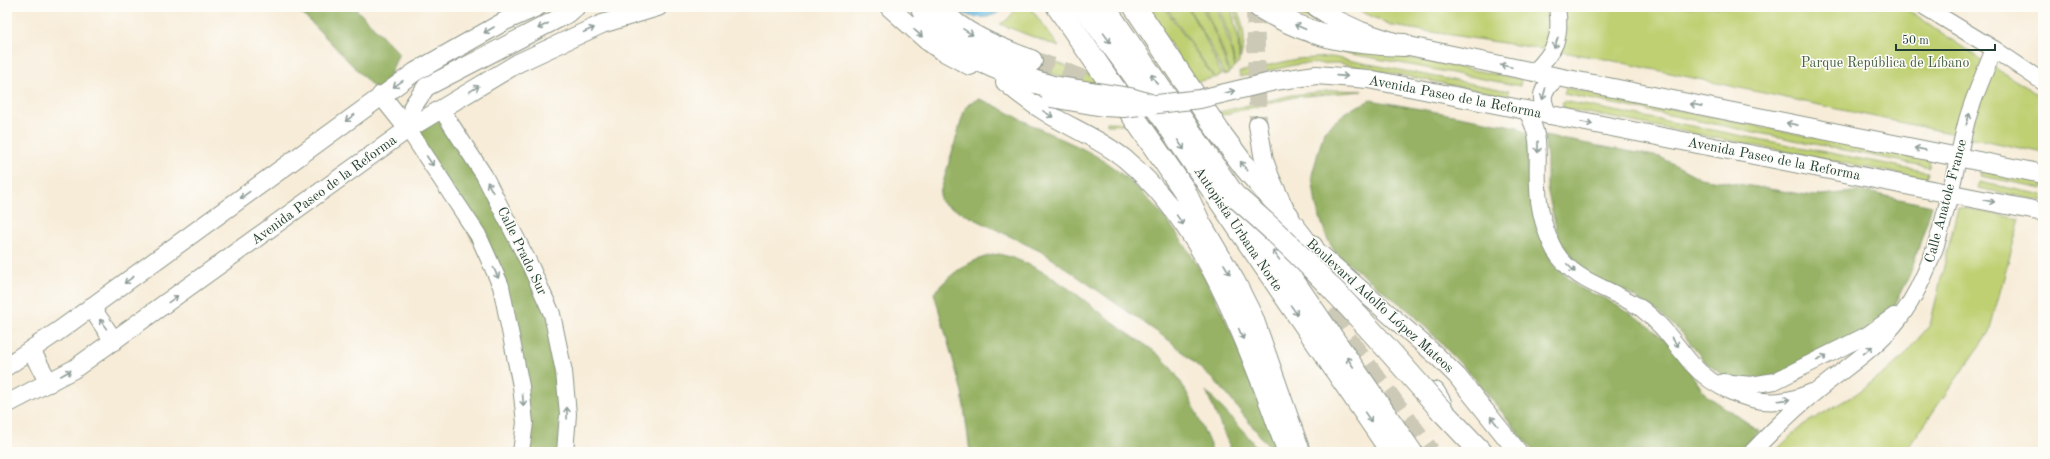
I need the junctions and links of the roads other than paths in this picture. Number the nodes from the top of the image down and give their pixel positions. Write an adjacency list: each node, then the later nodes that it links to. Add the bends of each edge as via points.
1 (537, 7): 20 (main road, one-way to 20, via 505,21)
2 (576, 7): 25 (main road, one-way to 25, via 569,13)
3 (658, 7): 28 (main road, Avenida Paseo de la Reforma, one-way to 3, via 518,63 585,31)
4 (889, 7): 23 (main road, Avenida Paseo de la Reforma, one-way to 23, via 940,50)
5 (922, 7): 27 (highway, bridge, via 929,25 938,34 982,61 1013,75 1053,87 1130,99)
6 (938, 7): 19 (highway, one-way to 19, via 944,15 966,31)
7 (1046, 7): 39 (highway, via 1163,179)
8 (1058, 7): 39 (highway, via 1184,190)
9 (1084, 7): 57 (highway, Autopista Urbana Norte, one-way to 57, via 1134,75)
10 (1104, 7): 36 (highway, Autopista Urbana Norte, one-way to 10)
11 (1135, 7): 38 (highway, one-way to 11, via 1245,167 1219,132)
12 (1260, 7): 16 (highway, one-way to 12, via 1302,28)
13 (1316, 7): 16 (main road)
14 (1557, 7): 21 (street, one-way to 21, via 1556,45)
15 (1925, 7): 18 (street)
16 (1335, 29): 17 (highway)
17 (1404, 44): 21 (main road, one-way to 17)
18 (1994, 49): 24 (street); 33 (street, Calle Anatole France, one-way to 18, via 1968,118)
19 (1030, 61)
20 (415, 72): 25 (main road, Calle Prado Sur); 26 (main road, one-way to 26)
21 (1534, 72): 22 (main road)
22 (1558, 77): 30 (main road, one-way to 30, via 1548,84 1542,94 1542,104); 33 (main road, one-way to 22)
23 (1005, 82): 27 (main road, Avenida Paseo de la Reforma, bridge, via 1051,98 1103,107); 55 (main road, one-way to 55, via 1035,106 1113,150 1166,201 1224,294)
24 (2043, 82)
25 (426, 86): 28 (main road, Calle Prado Sur); 32 (main road, via 413,106)
26 (381, 95): 32 (main road); 42 (main road, one-way to 42)
27 (1150, 105): 29 (main road, Avenida Paseo de la Reforma, one-way to 29, bridge, via 1200,99 1295,77 1333,76 1368,79)
28 (441, 109): 32 (main road, Avenida Paseo de la Reforma); 54 (street, Calle Prado Sur, one-way to 28, via 568,414 564,372 552,314 484,175)
29 (1526, 110): 30 (main road, Avenida Paseo de la Reforma); 48 (street, one-way to 48, via 1538,137 1540,202 1555,251 1577,275 1629,301 1653,318)
30 (1548, 115): 35 (main road, Avenida Paseo de la Reforma, one-way to 35)
31 (1258, 125): 38 (main road, Boulevard Adolfo López Mateos, via 1264,160)
32 (408, 129): 44 (main road, Avenida Paseo de la Reforma, one-way to 32); 53 (street, one-way to 53, via 478,235 501,286 522,386 525,423)
33 (1958, 157): 34 (main road); 35 (street, Calle Anatole France)
34 (2043, 174)
35 (1951, 194): 37 (main road, Avenida Paseo de la Reforma, one-way to 37); 41 (street, Calle Anatole France, via 1927,270)
36 (1236, 197): 43 (highway, bridge, via 1294,249); 58 (highway, Autopista Urbana Norte, one-way to 36, bridge)
37 (2043, 212)
38 (1288, 216): 40 (main road, Boulevard Adolfo López Mateos)
39 (1200, 224): 56 (highway, one-way to 56, via 1252,318)
40 (1312, 247): 46 (highway, via 1322,266); 60 (main road, Boulevard Adolfo López Mateos, one-way to 40, via 1457,376 1438,357)
41 (1908, 305): 48 (street, one-way to 41, via 1738,385 1776,381 1867,335); 50 (street, Calle Anatole France, one-way to 41, via 1884,337)
42 (91, 307): 44 (main road, one-way to 42); 45 (main road)
43 (1372, 330): 46 (highway); 52 (highway, bridge)
44 (114, 341): 49 (main road, Avenida Paseo de la Reforma, one-way to 44)
45 (32, 350): 47 (main road); 49 (main road)
46 (1400, 351): 52 (highway, via 1431,387 1438,398)
47 (7, 366)
48 (1706, 377): 50 (street, one-way to 50, via 1733,393 1757,399 1785,401)
49 (49, 383): 51 (main road, Avenida Paseo de la Reforma)
50 (1816, 391): 61 (street, Calle Anatole France)
51 (7, 404)
52 (1441, 410): 59 (highway)
53 (521, 452)
54 (565, 452)
55 (1287, 452)
56 (1299, 452)
57 (1392, 452)
58 (1411, 452)
59 (1481, 452)
60 (1518, 452)
61 (1752, 452)

